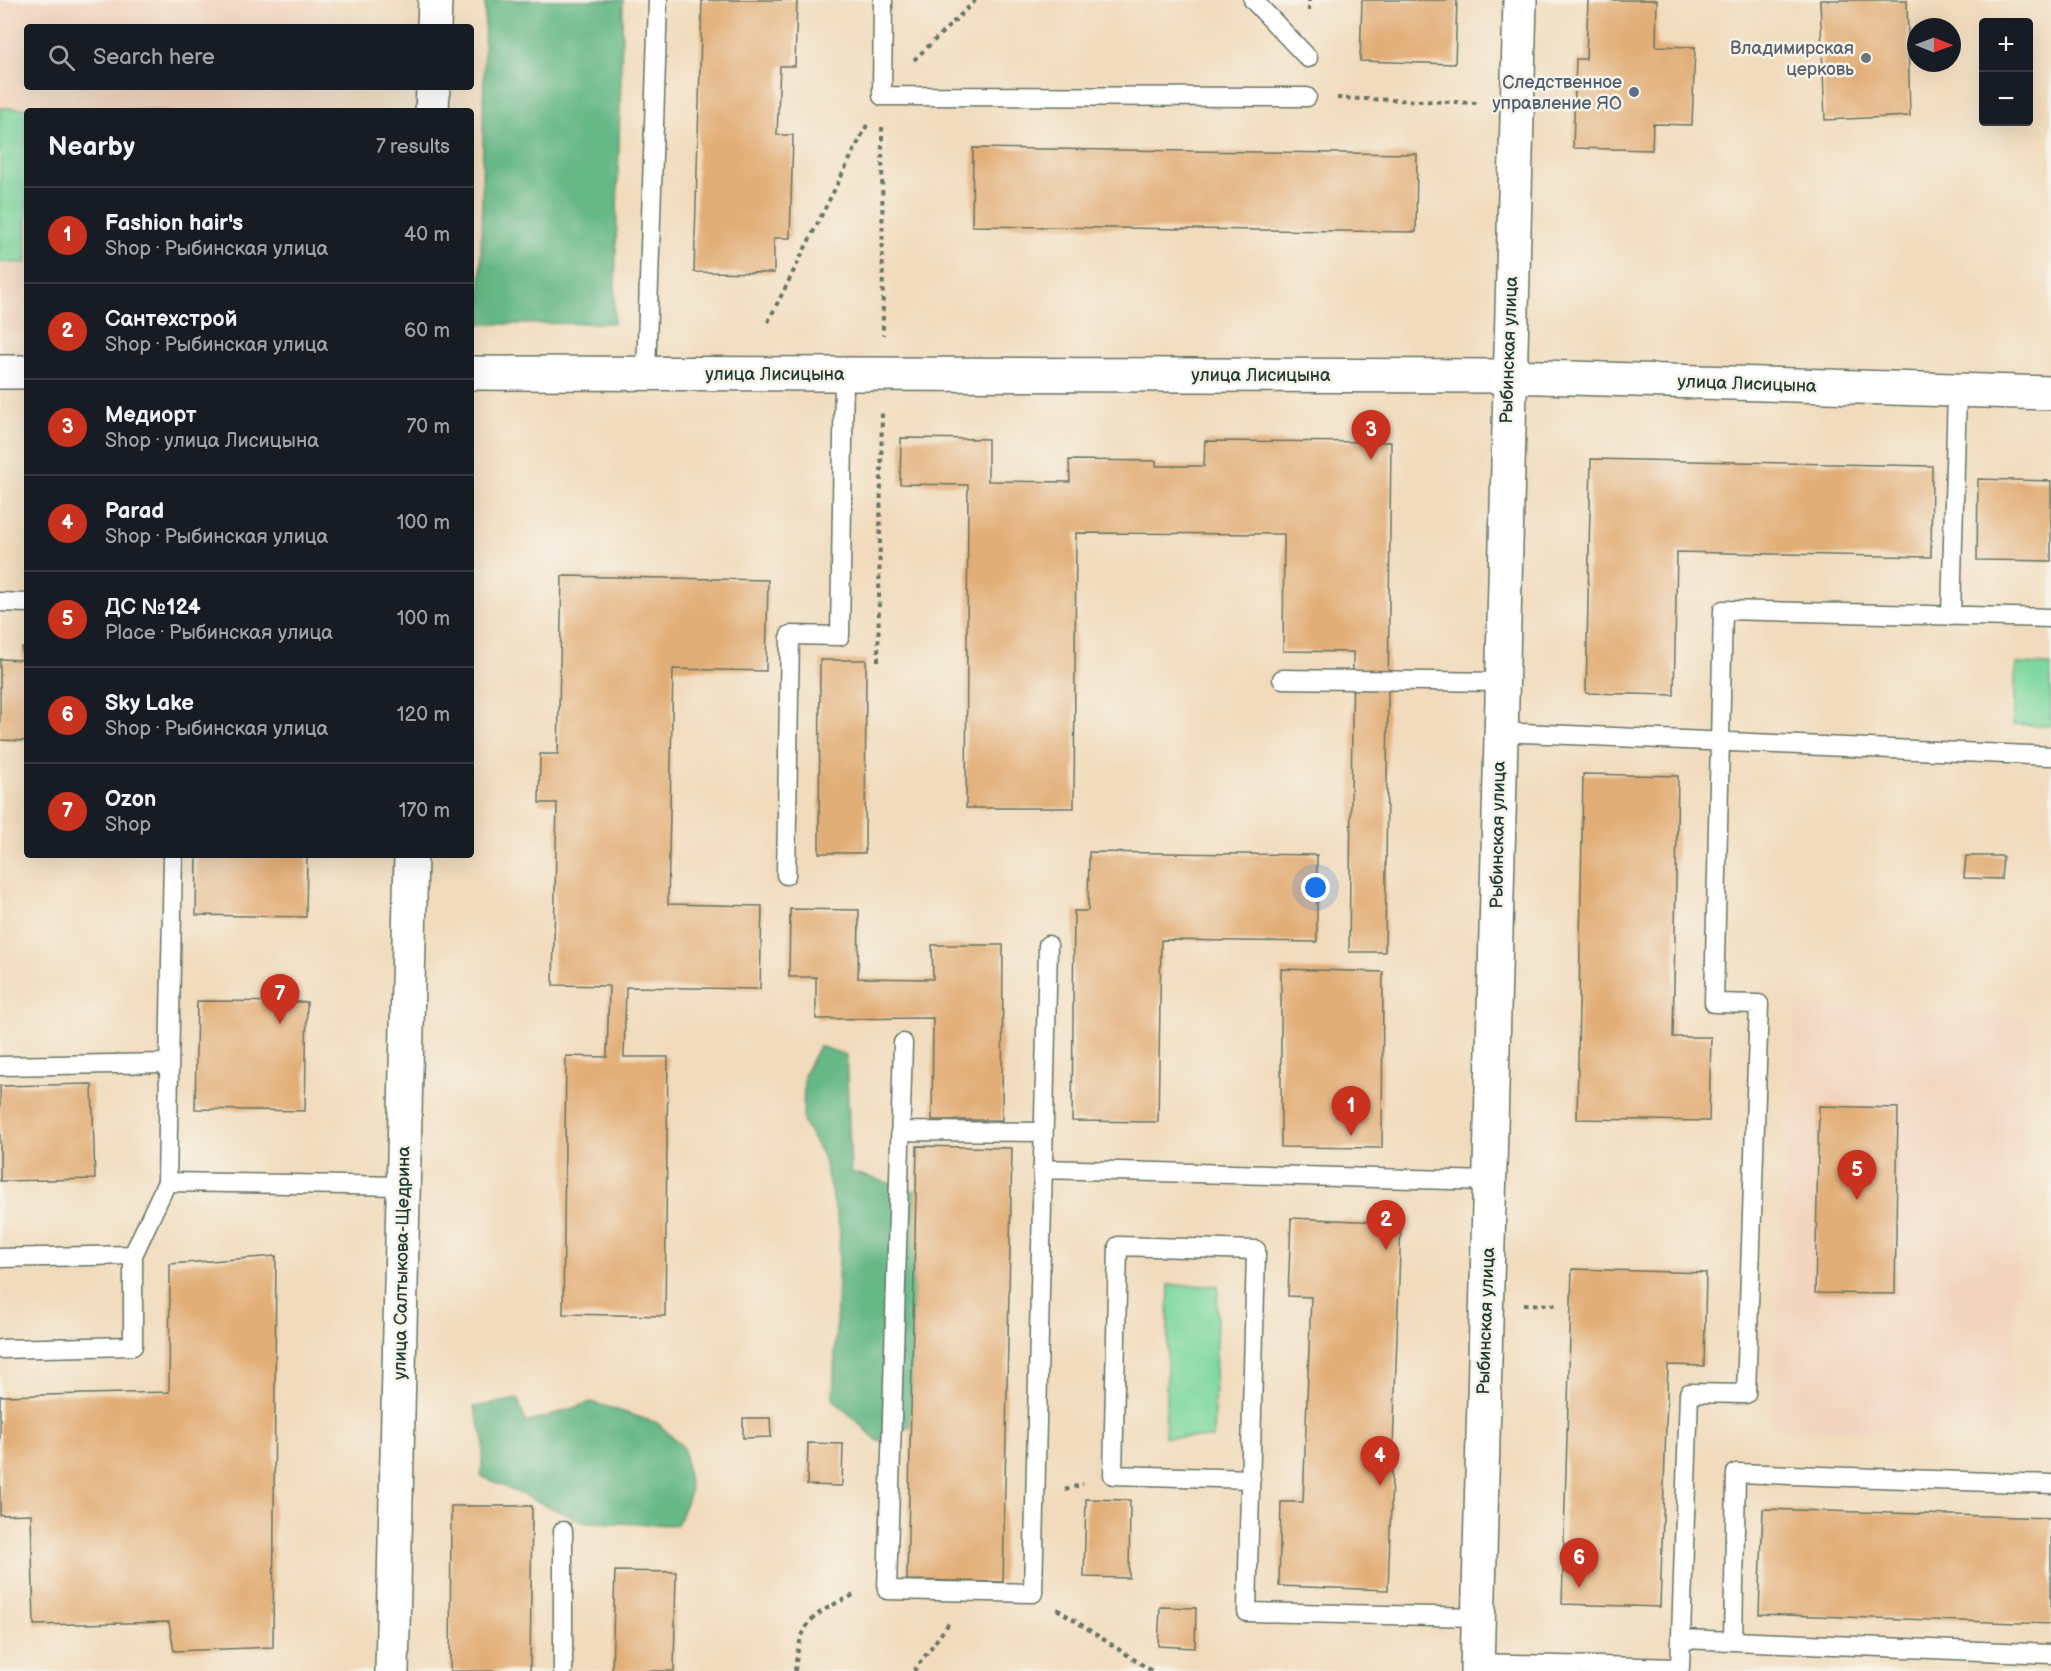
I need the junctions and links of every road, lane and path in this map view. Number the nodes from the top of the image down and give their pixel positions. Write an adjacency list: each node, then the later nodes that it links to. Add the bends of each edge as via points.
1 (435, 0): 8 (street)
2 (658, 0): 19 (lane)
3 (883, 0): 11 (lane)
4 (976, 0): 11 (path)
5 (1253, 0): 9 (lane)
6 (1309, 0): 9 (path)
7 (1520, 0): 13 (street, Рыбинская улица)
8 (434, 24)
9 (1308, 58)
10 (433, 90): 14 (street)
11 (882, 96): 12 (lane); 15 (path)
12 (1307, 97): 13 (path)
13 (1516, 104): 21 (street, Рыбинская улица)
14 (432, 108)
15 (768, 322)
16 (0, 372): 17 (street)
17 (24, 372)
18 (474, 373): 19 (street, улица Лисицына)
19 (646, 374): 20 (street, улица Лисицына)
20 (844, 374): 21 (street, улица Лисицына); 35 (lane, via 840,636 790,635)
21 (1508, 376): 22 (street, улица Лисицына); 29 (street, Рыбинская улица)
22 (1958, 390): 23 (street, улица Лисицына); 26 (lane)
23 (2051, 393)
24 (0, 602): 25 (lane)
25 (24, 603)
26 (1951, 616): 27 (lane); 31 (lane, via 1723,610)
27 (2051, 618)
28 (1282, 679): 29 (lane)
29 (1501, 682): 30 (street, Рыбинская улица)
30 (1500, 732): 31 (lane); 43 (street, Рыбинская улица)
31 (1720, 742): 32 (lane); 58 (lane, via 1714,1003 1759,1004 1746,1394 1689,1393)
32 (2051, 756)
33 (173, 858): 38 (lane)
34 (411, 858): 45 (street, улица Салтыкова-Щедрина)
35 (786, 875)
36 (1048, 945): 41 (lane)
37 (903, 1043): 40 (lane)
38 (169, 1063): 39 (lane); 44 (lane)
39 (0, 1066)
40 (900, 1131): 41 (lane); 54 (lane)
41 (1043, 1132): 42 (lane)
42 (1042, 1169): 43 (lane); 52 (lane)
43 (1490, 1181): 57 (street, Рыбинская улица)
44 (167, 1182): 45 (lane); 46 (lane)
45 (404, 1186): 63 (street, улица Салтыкова-Щедрина)
46 (133, 1255): 47 (lane); 48 (lane, via 133,1346)
47 (0, 1258)
48 (0, 1349)
49 (1113, 1475): 50 (lane); 50 (lane, via 1118,1246 1256,1250); 52 (path)
50 (1251, 1479): 57 (lane, via 1247,1612)
51 (2051, 1484): 59 (lane, via 1736,1473)
52 (1035, 1499): 56 (lane)
53 (563, 1531): 64 (lane)
54 (887, 1590): 55 (lane); 65 (path, via 856,1594 813,1615 800,1636)
55 (972, 1592): 56 (lane); 66 (path)
56 (1034, 1593): 67 (path)
57 (1478, 1617): 61 (street, Рыбинская улица)
58 (1682, 1639): 59 (lane); 62 (lane)
59 (1733, 1641): 60 (lane)
60 (2051, 1654)
61 (1477, 1667): 62 (lane)
62 (1680, 1670)
63 (392, 1671)
64 (562, 1671)
65 (795, 1671)
66 (914, 1671)
67 (1152, 1671)

